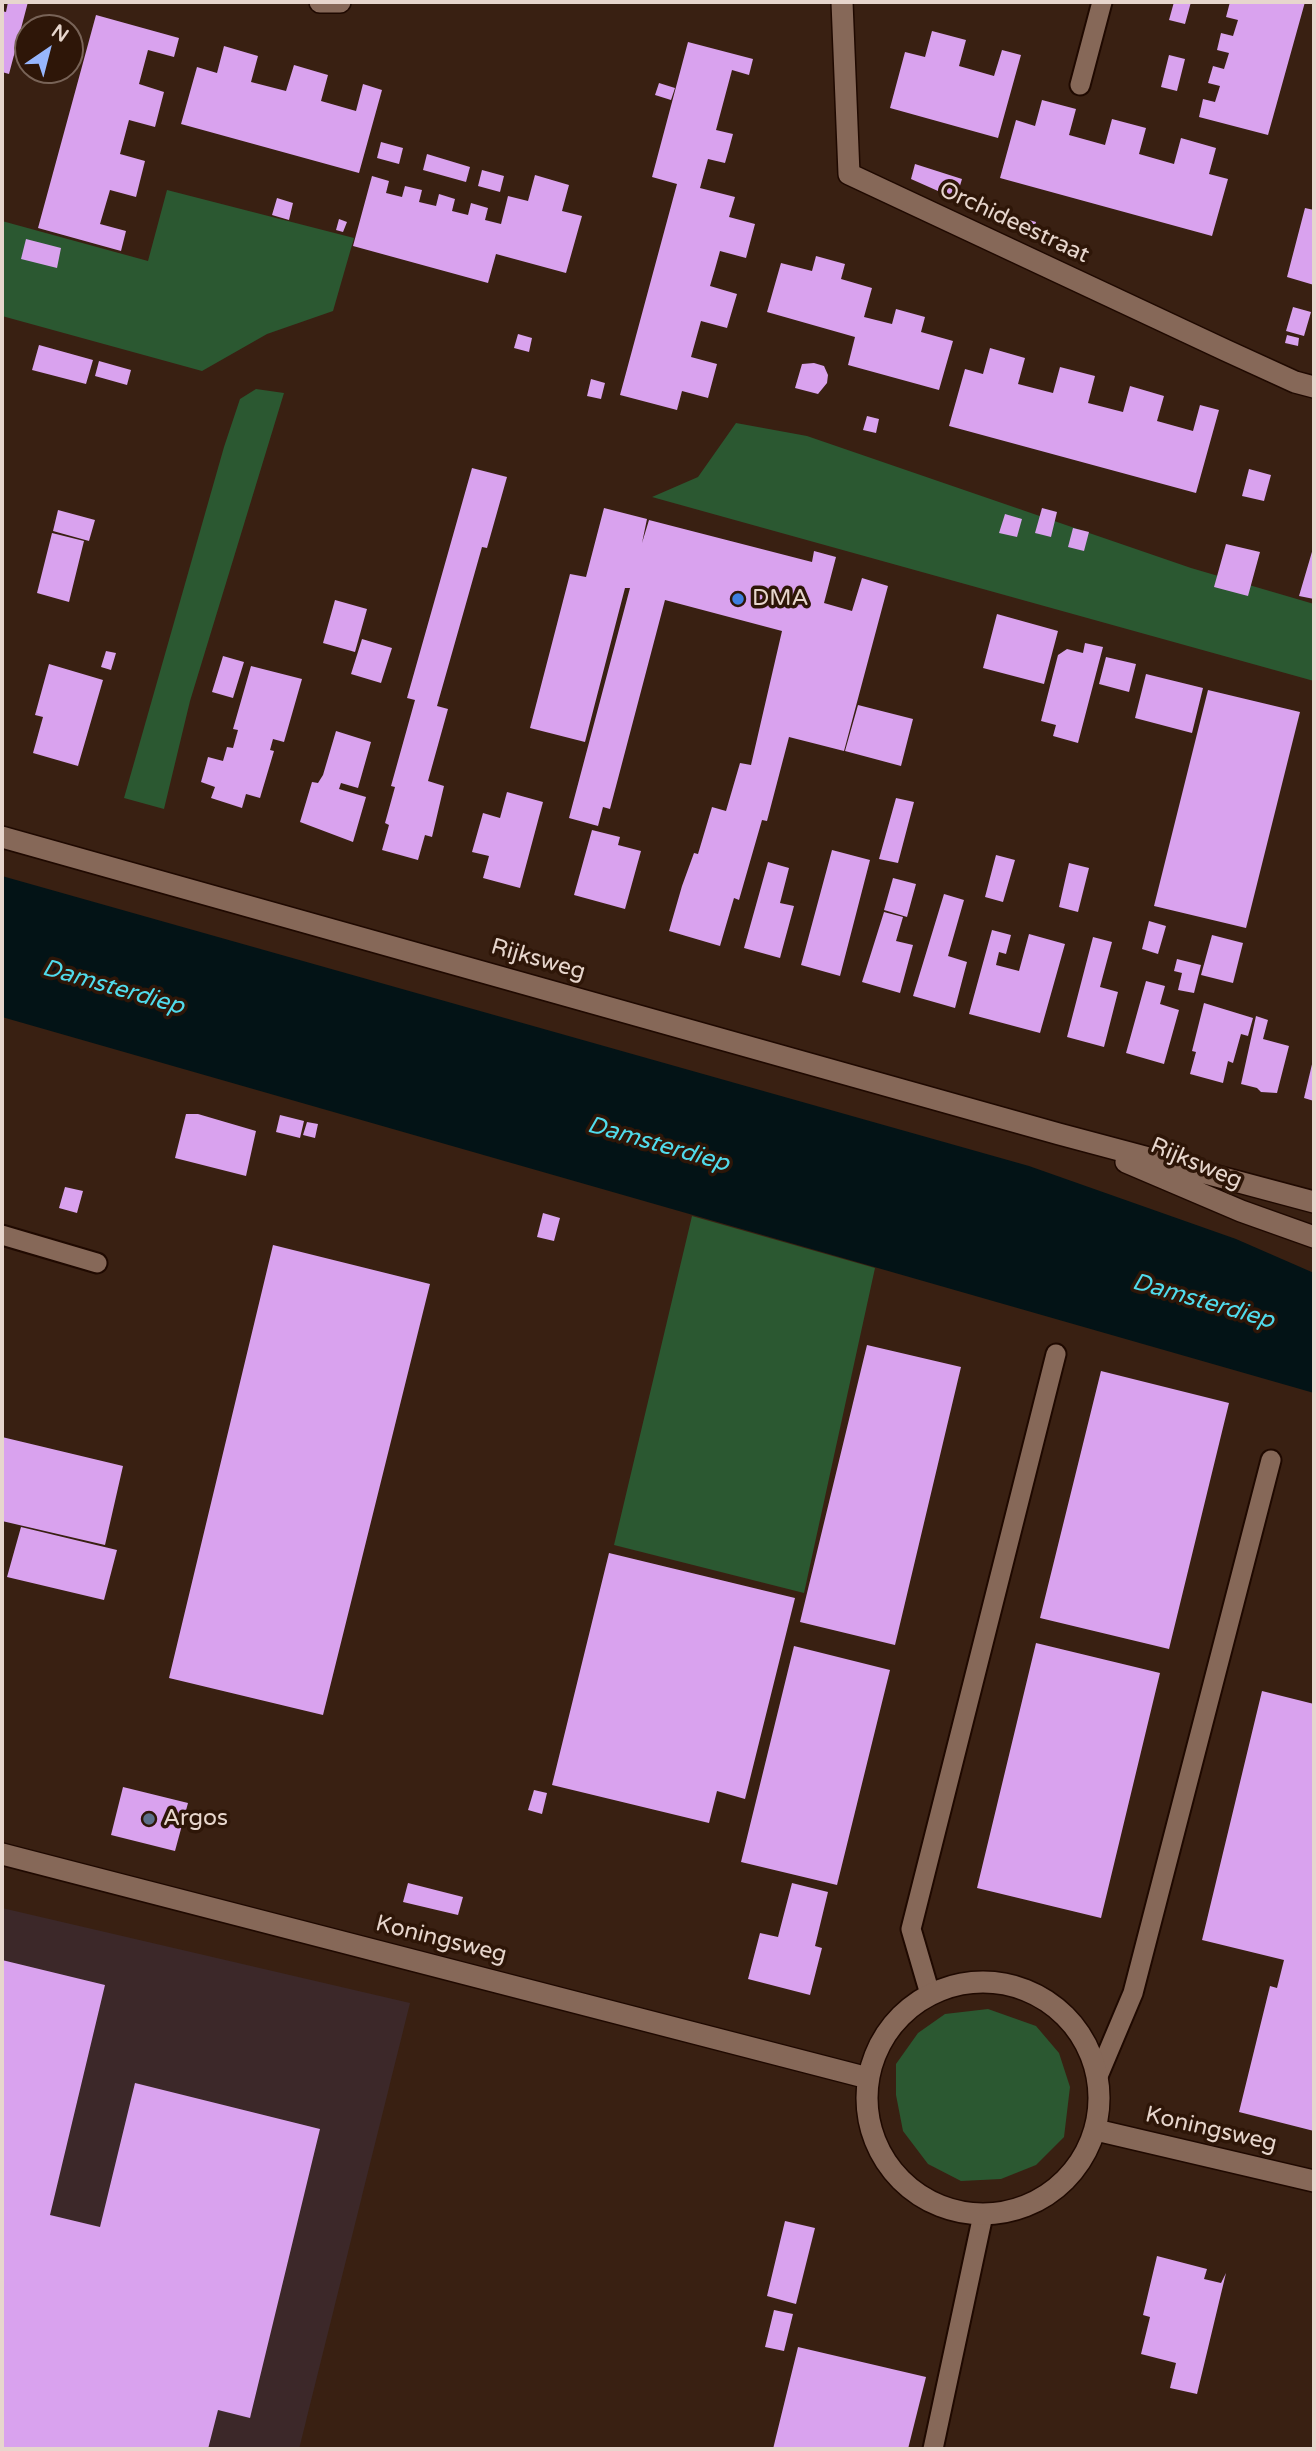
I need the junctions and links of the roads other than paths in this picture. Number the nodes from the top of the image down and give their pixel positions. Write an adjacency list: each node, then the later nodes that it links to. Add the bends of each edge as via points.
1 (320, 2): 2 (street)
2 (340, 2)
3 (842, 2): 6 (street, Orchideestraat, via 849,174 1225,351)
4 (1102, 2): 5 (lane)
5 (1080, 85)
6 (1314, 387)
7 (2, 837): 8 (street, Rijksweg)
8 (1059, 1135): 9 (street, Rijksweg); 11 (street, Rijksweg)
9 (1314, 1202)
10 (2, 1235): 12 (lane)
11 (1314, 1237)
12 (97, 1263)
13 (1056, 1354): 16 (lane, via 911,1929)
14 (1270, 1460): 17 (lane, via 1132,1993)
15 (2, 1854): 18 (street, Koningsweg)
16 (930, 1994): 17 (street, via 956,1984 983,1981 1035,1993 1076,2027); 18 (street, via 908,2008 890,2028)
17 (1098, 2076): 19 (street, via 1101,2103)
18 (868, 2077): 21 (street, via 870,2128 894,2173 934,2204)
19 (1096, 2130): 20 (street, Koningsweg); 21 (street, via 1073,2174 1054,2191 1033,2204)
20 (1314, 2181)
21 (983, 2215): 22 (lane)
22 (933, 2449)

